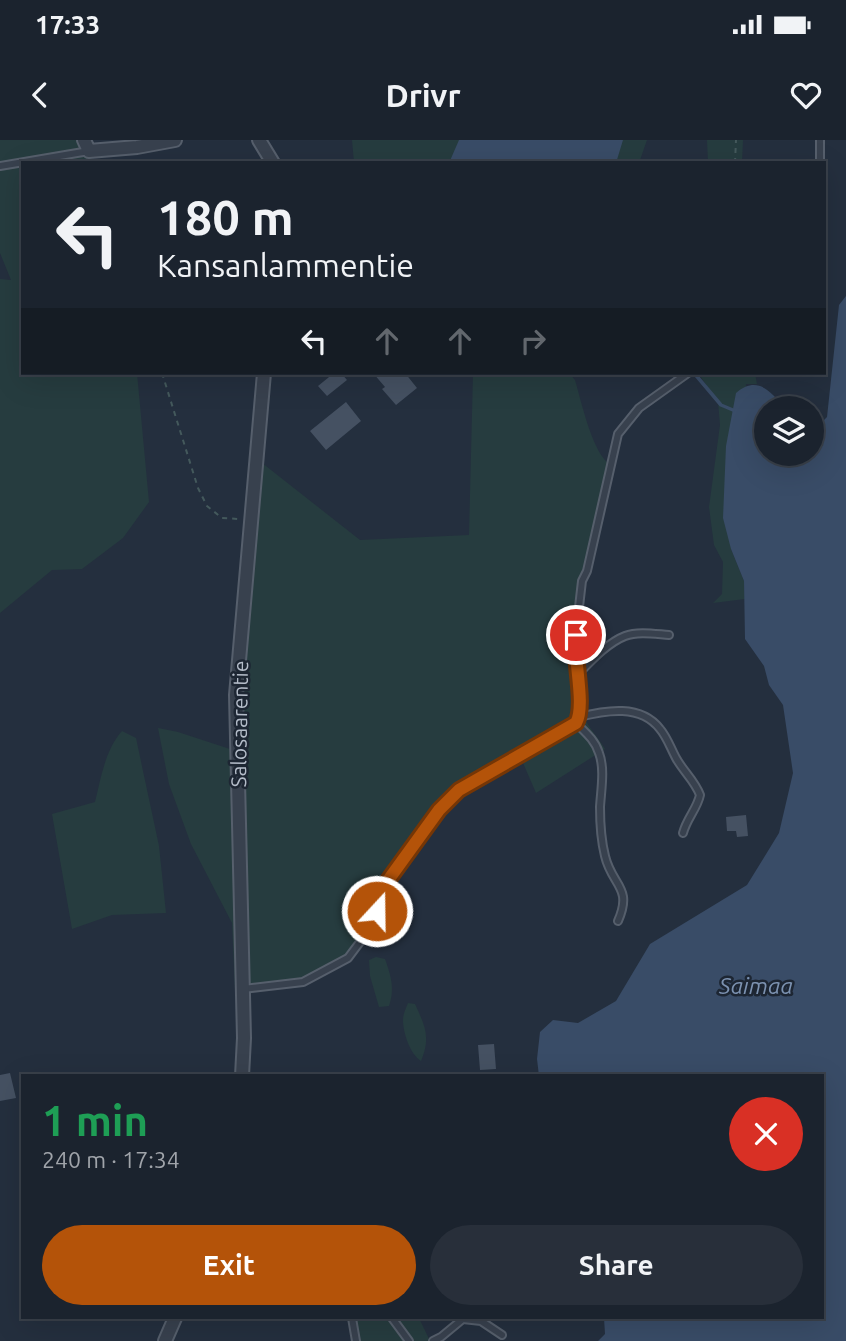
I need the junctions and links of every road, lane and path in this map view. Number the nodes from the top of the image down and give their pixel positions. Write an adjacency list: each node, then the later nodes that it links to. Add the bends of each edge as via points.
1 (175, 140): 5 (street, via 137,147)
2 (259, 140): 8 (street)
3 (736, 140): 9 (path)
4 (820, 140): 10 (lane)
5 (87, 146): 7 (lane)
6 (21, 161): 11 (lane)
7 (22, 161)
8 (271, 161)
9 (735, 161)
10 (820, 161)
11 (0, 166)
12 (163, 375): 15 (path, via 207,506 229,519)
13 (264, 375): 15 (street, Salosaarentie)
14 (685, 375): 17 (lane, via 639,408 618,434 582,581 574,650)
15 (253, 512): 21 (street, Salosaarentie, via 236,695)
16 (669, 635): 17 (lane, via 626,635)
17 (577, 675): 18 (lane)
18 (578, 720): 19 (lane, via 594,713 632,711 650,717 700,795); 20 (lane, via 600,754 605,857 625,903); 21 (lane, via 459,790 439,810 389,879 366,934 348,958 303,982)
19 (682, 832)
20 (618, 921)
21 (243, 989): 22 (street, Salosaarentie)
22 (242, 1074)
23 (175, 1319): 29 (street)
24 (352, 1319): 30 (lane)
25 (393, 1319): 31 (lane)
26 (462, 1319): 32 (lane)
27 (469, 1319): 28 (lane)
28 (502, 1335)
29 (165, 1341)
30 (356, 1341)
31 (410, 1341)
32 (433, 1341)

